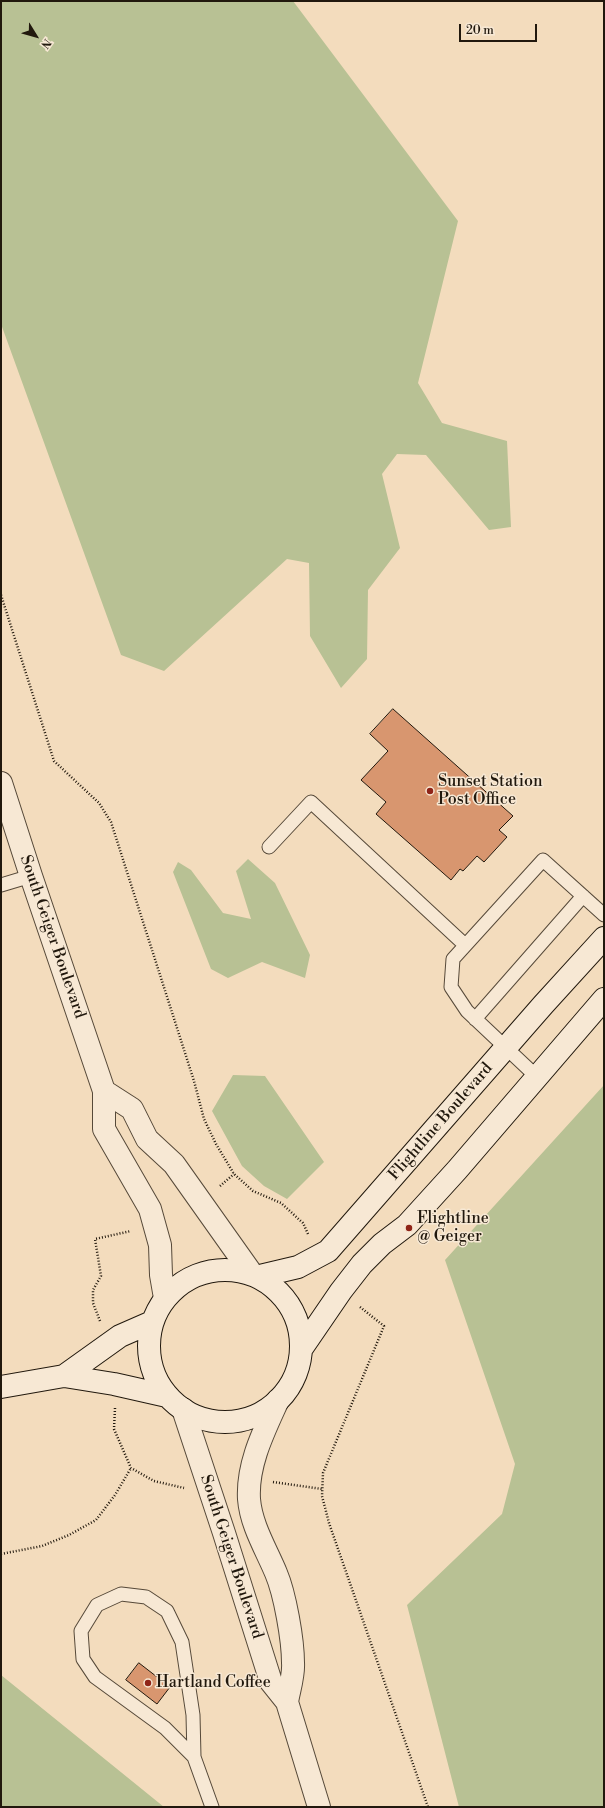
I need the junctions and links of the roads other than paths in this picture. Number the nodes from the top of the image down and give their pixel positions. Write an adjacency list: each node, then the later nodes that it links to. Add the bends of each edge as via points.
1 (1, 783): 3 (main road, South Geiger Boulevard)
2 (269, 847): 8 (lane, via 311,802)
3 (31, 876): 4 (lane); 13 (main road, South Geiger Boulevard)
4 (1, 885)
5 (583, 896): 6 (lane); 8 (lane, via 543,860); 10 (lane)
6 (604, 914)
7 (604, 938): 11 (main road, Flightline Boulevard)
8 (465, 945): 10 (lane, via 453,958 451,987)
9 (604, 999): 12 (main road)
10 (475, 1019): 11 (lane)
11 (505, 1048): 12 (lane); 14 (main road, Flightline Boulevard, via 328,1251 298,1267)
12 (537, 1077): 17 (main road, via 407,1226 382,1244 340,1291)
13 (104, 1091): 14 (main road, via 132,1109 147,1139 174,1164 201,1204); 15 (main road, South Geiger Boulevard, via 104,1129 150,1209 160,1245)
14 (256, 1275): 15 (main road, South Geiger Boulevard, via 228,1269 205,1272 183,1282); 17 (main road, via 273,1286 289,1303 299,1325)
15 (165, 1298): 16 (main road, South Geiger Boulevard)
16 (152, 1322): 18 (main road, via 120,1336); 21 (main road, South Geiger Boulevard, via 148,1348 154,1374)
17 (302, 1348): 20 (main road, via 297,1372 284,1395)
18 (64, 1376): 19 (main road); 21 (main road, via 117,1385)
19 (1, 1387)
20 (278, 1400): 21 (main road, via 264,1412 239,1421 212,1422 188,1413); 22 (main road, South Geiger Boulevard, via 250,1472 249,1500 258,1533 277,1574 287,1614 293,1664)
21 (175, 1403): 22 (main road, South Geiger Boulevard, via 206,1481 271,1682)
22 (287, 1702): 25 (main road, South Geiger Boulevard)
23 (194, 1757): 23 (lane, via 192,1716 182,1642 167,1611 146,1597 121,1594 97,1605 81,1631 83,1659 95,1677 165,1728); 24 (lane)
24 (212, 1807)
25 (319, 1807)

